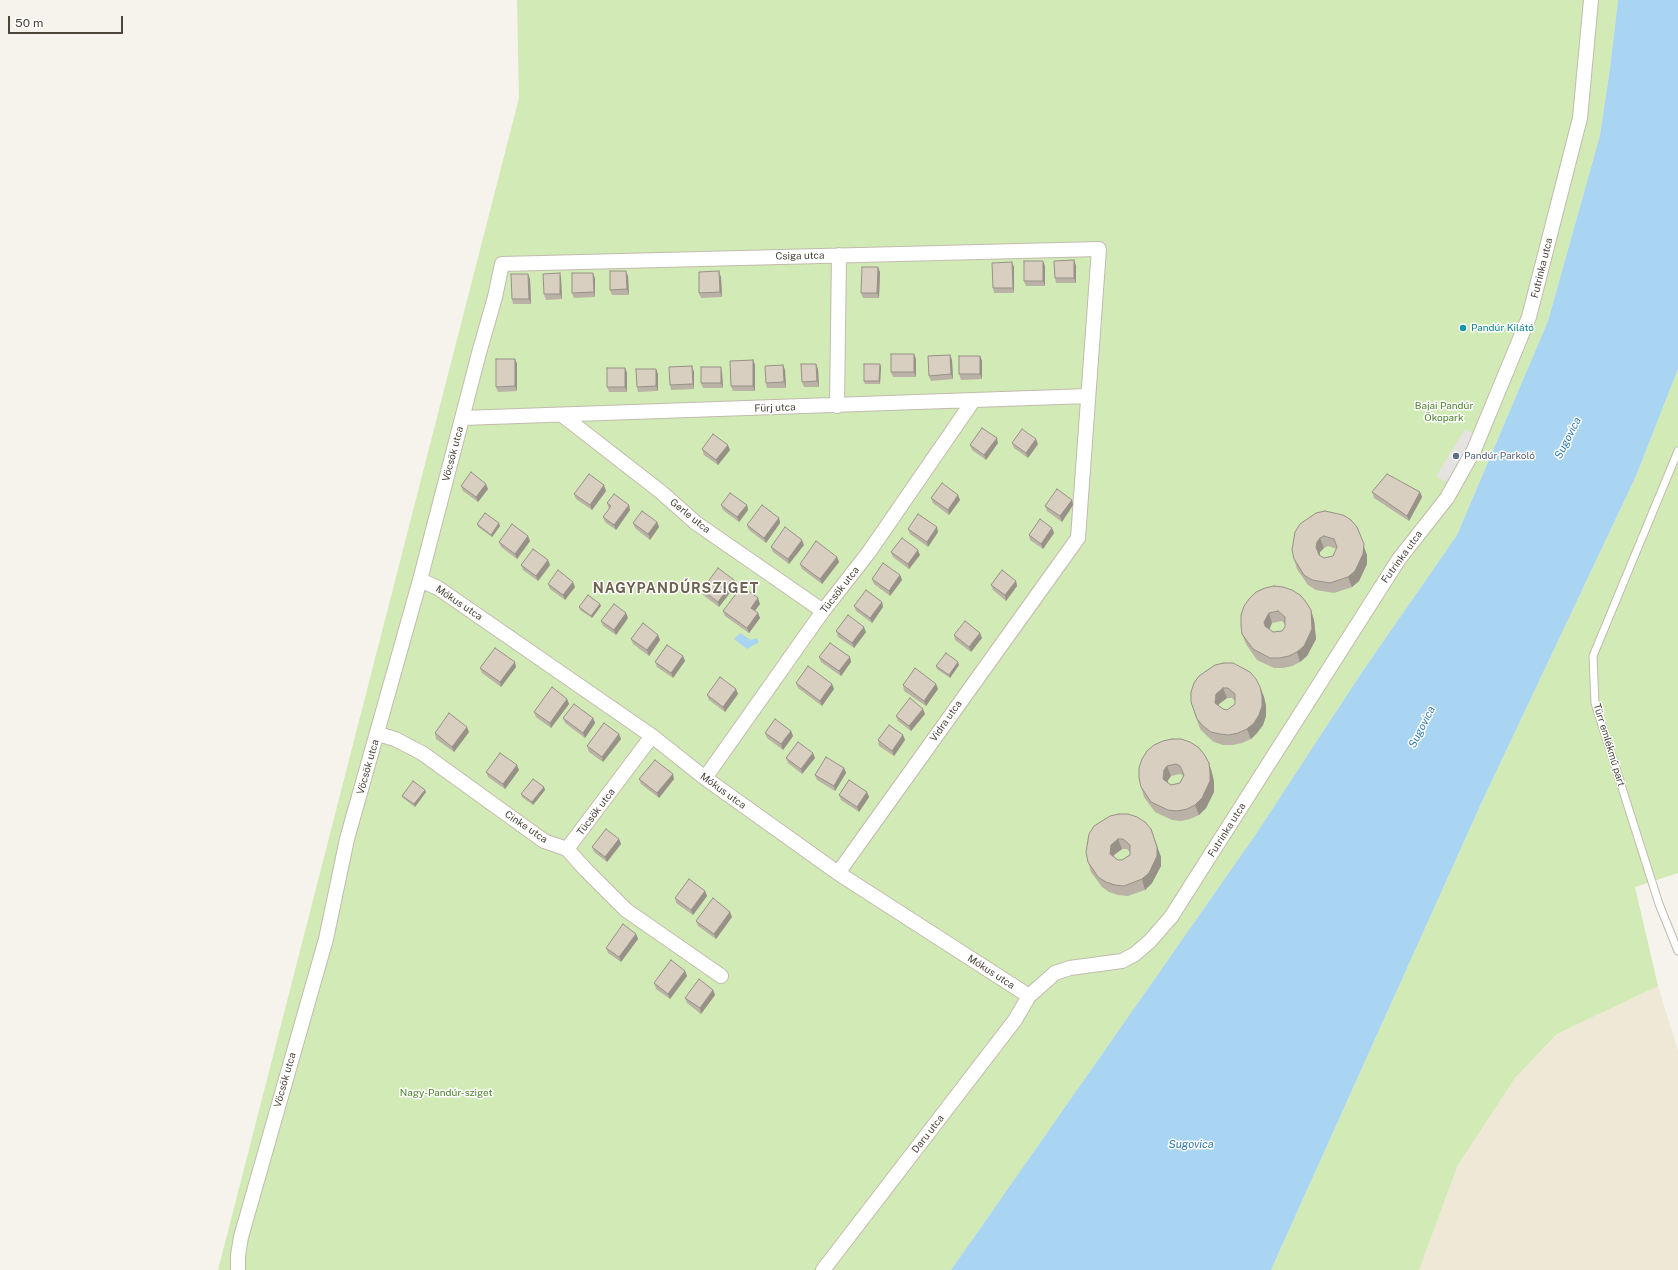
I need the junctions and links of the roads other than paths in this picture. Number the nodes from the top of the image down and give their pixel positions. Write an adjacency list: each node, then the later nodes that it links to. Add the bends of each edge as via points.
1 (1591, 0): 20 (street, Futrinka utca, via 1580,118 1529,317 1474,450 1447,498 1399,559 1171,917 1135,954 1122,961 1070,968 1055,973)
2 (1099, 249): 3 (street, Csiga utca); 5 (street, Vidra utca)
3 (839, 255): 4 (street, Csiga utca); 7 (street)
4 (502, 264): 9 (street, Vöcsök utca)
5 (1088, 396): 6 (street, Fürj utca); 17 (street, Vidra utca, via 1078,538)
6 (973, 401): 7 (street, Fürj utca); 12 (street, Tücsök utca, via 869,552)
7 (837, 406): 8 (street, Fürj utca)
8 (562, 415): 9 (street, Fürj utca); 12 (street, Gerle utca, via 696,522)
9 (462, 418): 11 (street, Vöcsök utca)
10 (1678, 451): 18 (lane, Türr emlékmű part, via 1593,656 1595,703 1659,904)
11 (420, 580): 13 (street, Vöcsök utca); 14 (street, Mókus utca, via 438,588)
12 (823, 611): 15 (street, Tücsök utca)
13 (378, 734): 16 (street, Cinke utca, via 395,739 422,753 544,841); 21 (street, Vöcsök utca, via 348,839 326,939 241,1237)
14 (652, 736): 15 (street, Mókus utca); 16 (street, Tücsök utca)
15 (705, 778): 17 (street, Mókus utca)
16 (567, 850): 19 (street, Cinke utca, via 626,910)
17 (838, 873): 20 (street, Mókus utca)
18 (1678, 951)
19 (721, 976)
20 (1029, 996): 22 (street, Daru utca, via 1015,1020)
21 (238, 1270)
22 (823, 1270)

